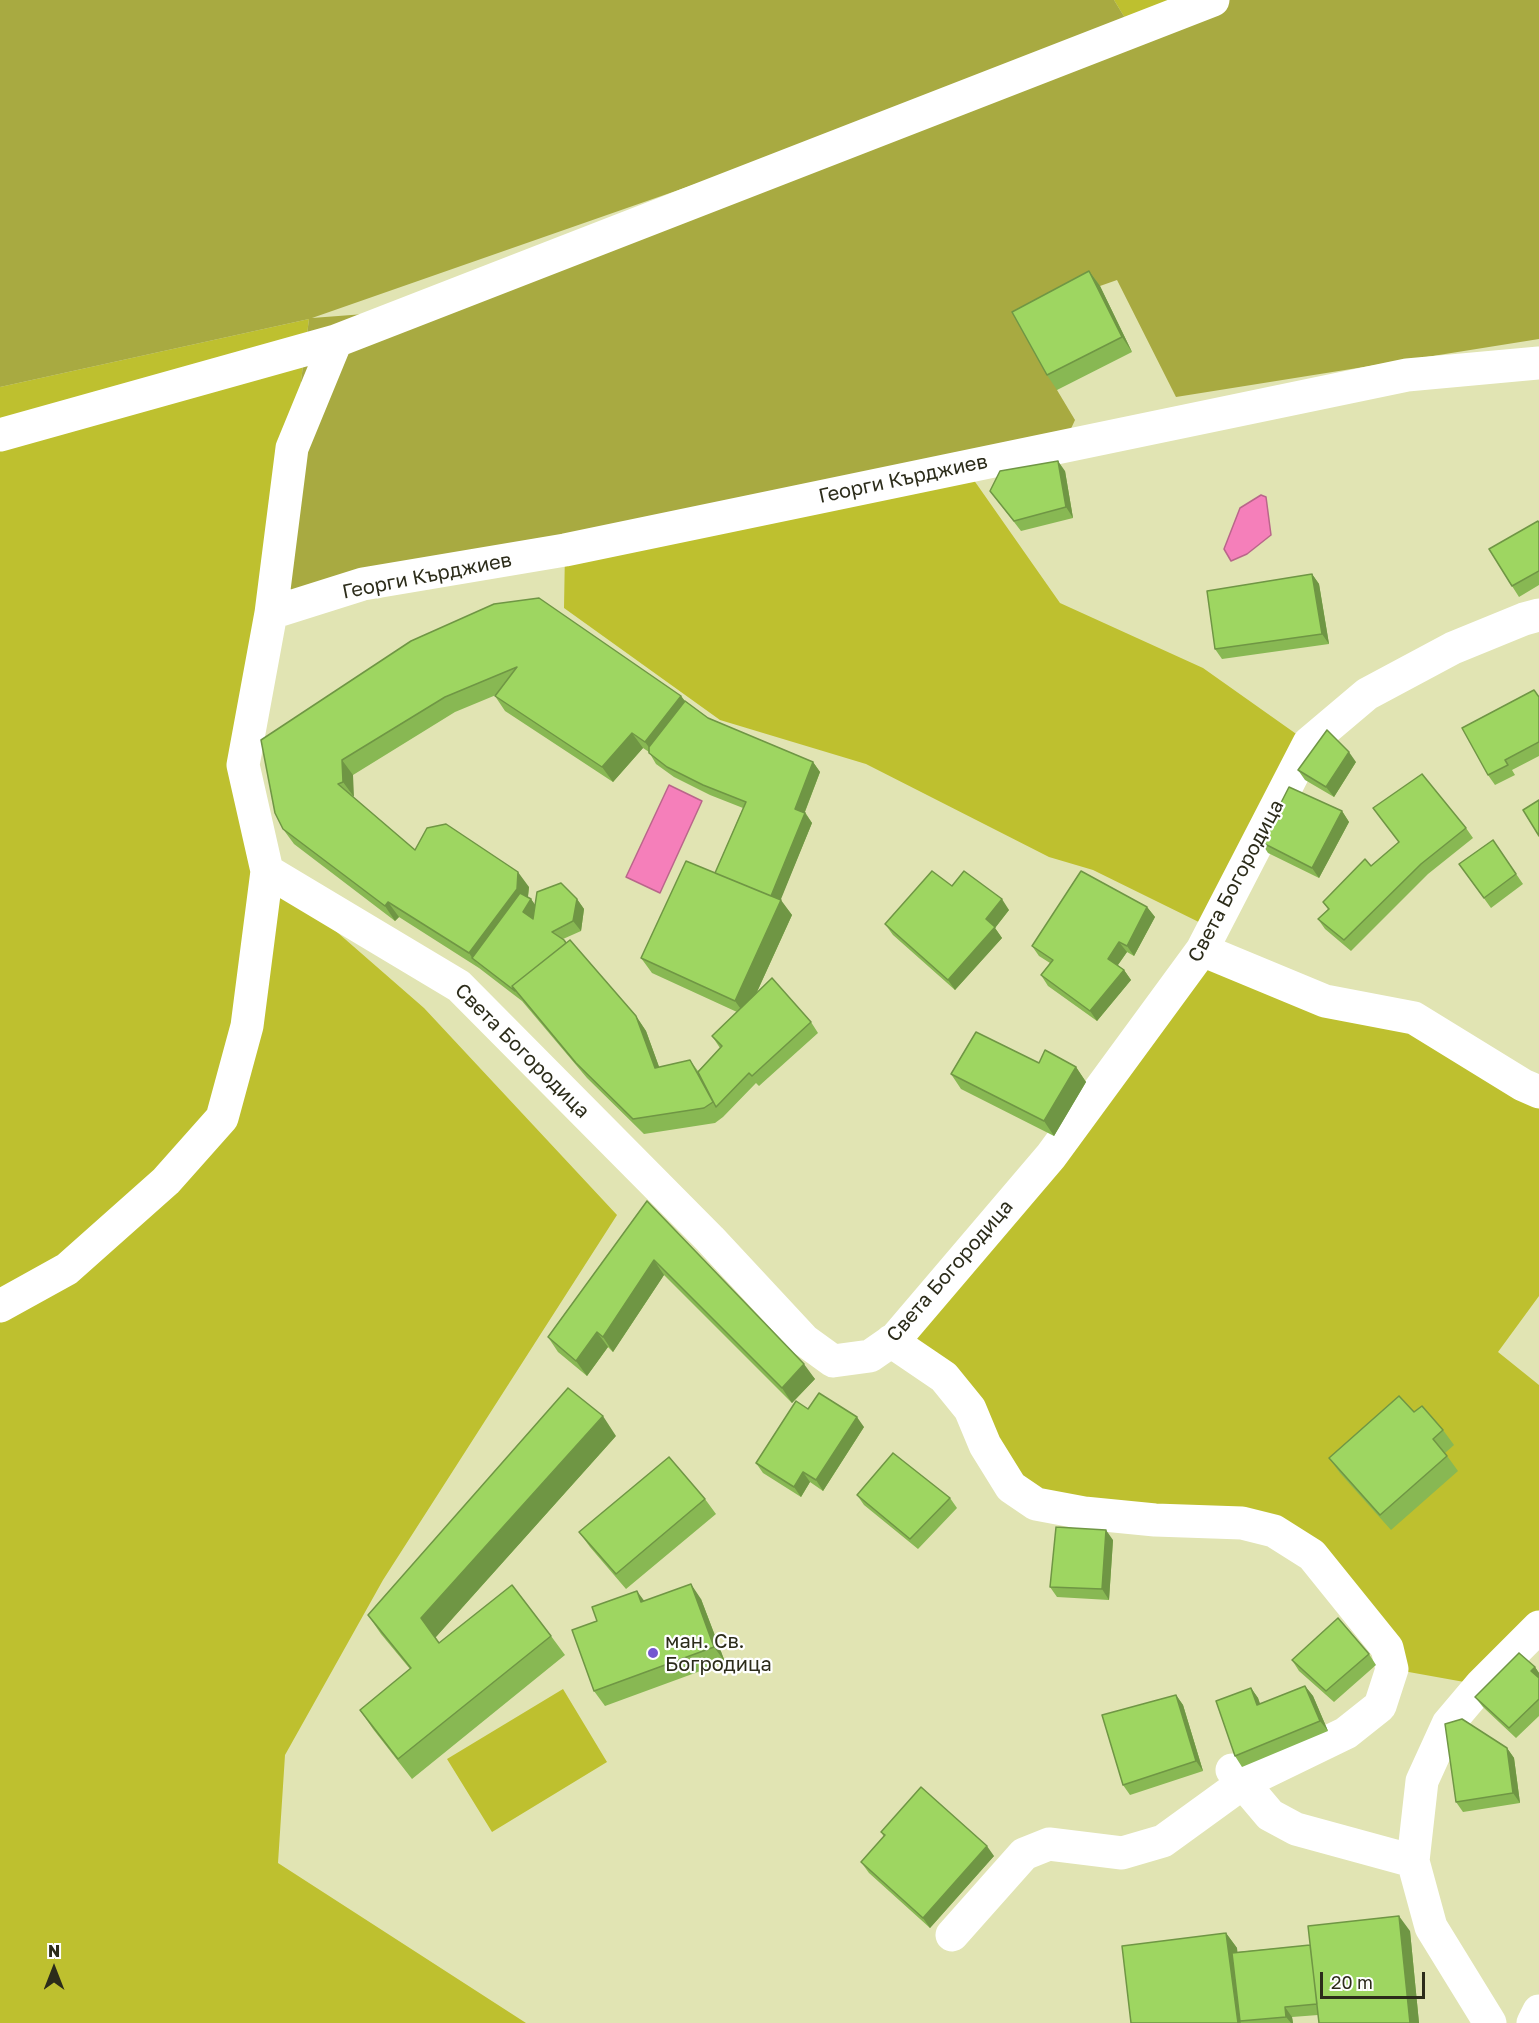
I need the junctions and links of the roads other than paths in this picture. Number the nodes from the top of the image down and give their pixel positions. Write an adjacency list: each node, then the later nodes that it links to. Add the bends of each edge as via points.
1 (1213, 0): 2 (street)
2 (336, 341): 4 (street); 5 (street, via 292,448)
3 (1539, 363): 5 (street, Георги Кърджиев, via 1407,375 565,550 363,584)
4 (0, 435)
5 (271, 613): 7 (street, via 243,765)
6 (1539, 615): 8 (street, Света Богородица, via 1453,648 1367,694 1309,743)
7 (267, 871): 10 (street, via 247,1026 222,1118 166,1181 68,1269); 11 (street, Света Богородица, via 459,986 710,1239 804,1340 833,1361 870,1356)
8 (1202, 950): 9 (street, via 1325,1001 1414,1018); 11 (street, Света Богородица, via 1051,1156)
9 (1539, 1092)
10 (0, 1306)
11 (891, 1341): 13 (street, via 944,1377 970,1409 984,1445 1011,1486 1036,1504 1084,1513 1242,1523 1274,1530 1312,1555 1380,1639 1387,1648 1392,1669 1380,1706 1346,1733)
12 (1539, 1627): 14 (street, via 1448,1724 1422,1781)
13 (1238, 1777): 14 (street, via 1270,1815 1296,1829); 15 (street, via 1163,1841 1122,1853 1049,1844 1024,1854)
14 (1413, 1861): 17 (street, via 1431,1927)
15 (952, 1935)
16 (1539, 2011): 18 (street)
17 (1490, 2023)
18 (1533, 2023)

